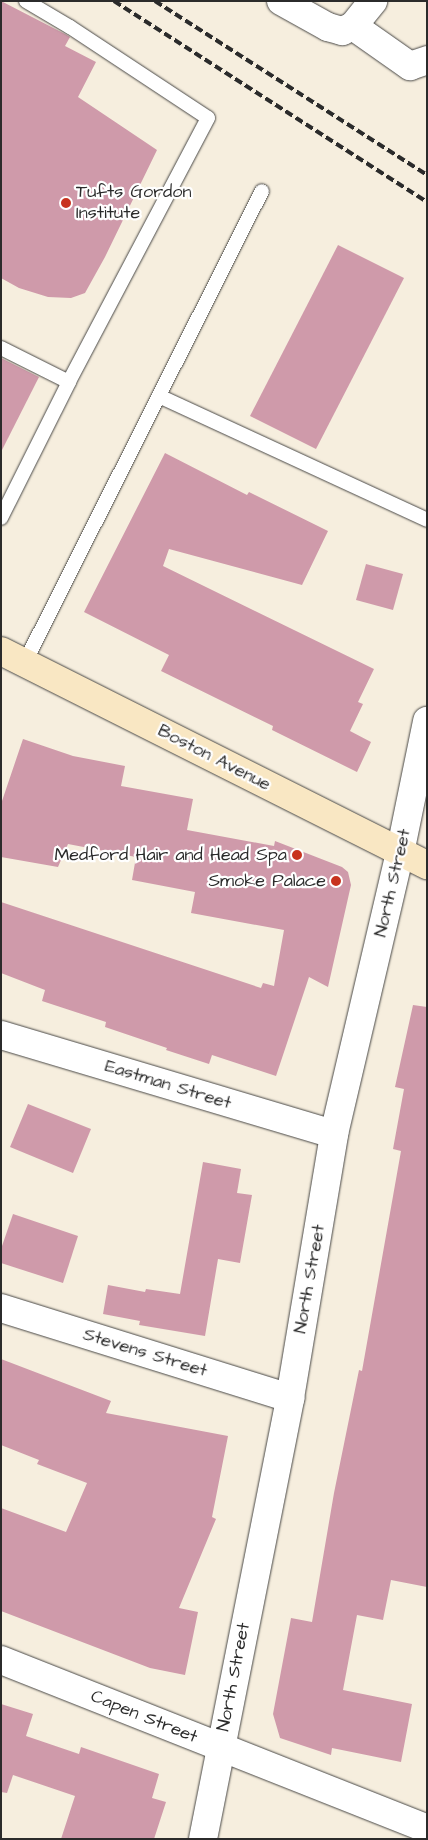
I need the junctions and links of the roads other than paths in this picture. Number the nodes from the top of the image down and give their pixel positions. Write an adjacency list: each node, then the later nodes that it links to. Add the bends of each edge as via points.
1 (26, 1): 8 (lane, via 208,118)
2 (281, 1): 4 (street, via 328,27 342,30)
3 (372, 1): 4 (street)
4 (353, 26): 5 (street, via 410,66)
5 (427, 60)
6 (262, 191): 9 (lane)
7 (1, 348): 8 (lane)
8 (69, 382): 10 (lane)
9 (159, 396): 11 (lane); 12 (lane)
10 (1, 518)
11 (427, 520)
12 (8, 656): 14 (main road, Boston Avenue)
13 (427, 721): 14 (street, North Street)
14 (400, 853): 15 (main road, Boston Avenue); 17 (street, North Street)
15 (427, 865)
16 (1, 1035): 17 (street, Eastman Street)
17 (334, 1134): 19 (street, North Street)
18 (1, 1308): 19 (street, Stevens Street)
19 (290, 1398): 21 (street, North Street)
20 (1, 1660): 21 (street, Capen Street)
21 (220, 1748): 22 (street, Capen Street); 23 (street, North Street)
22 (427, 1829)
23 (203, 1839)

